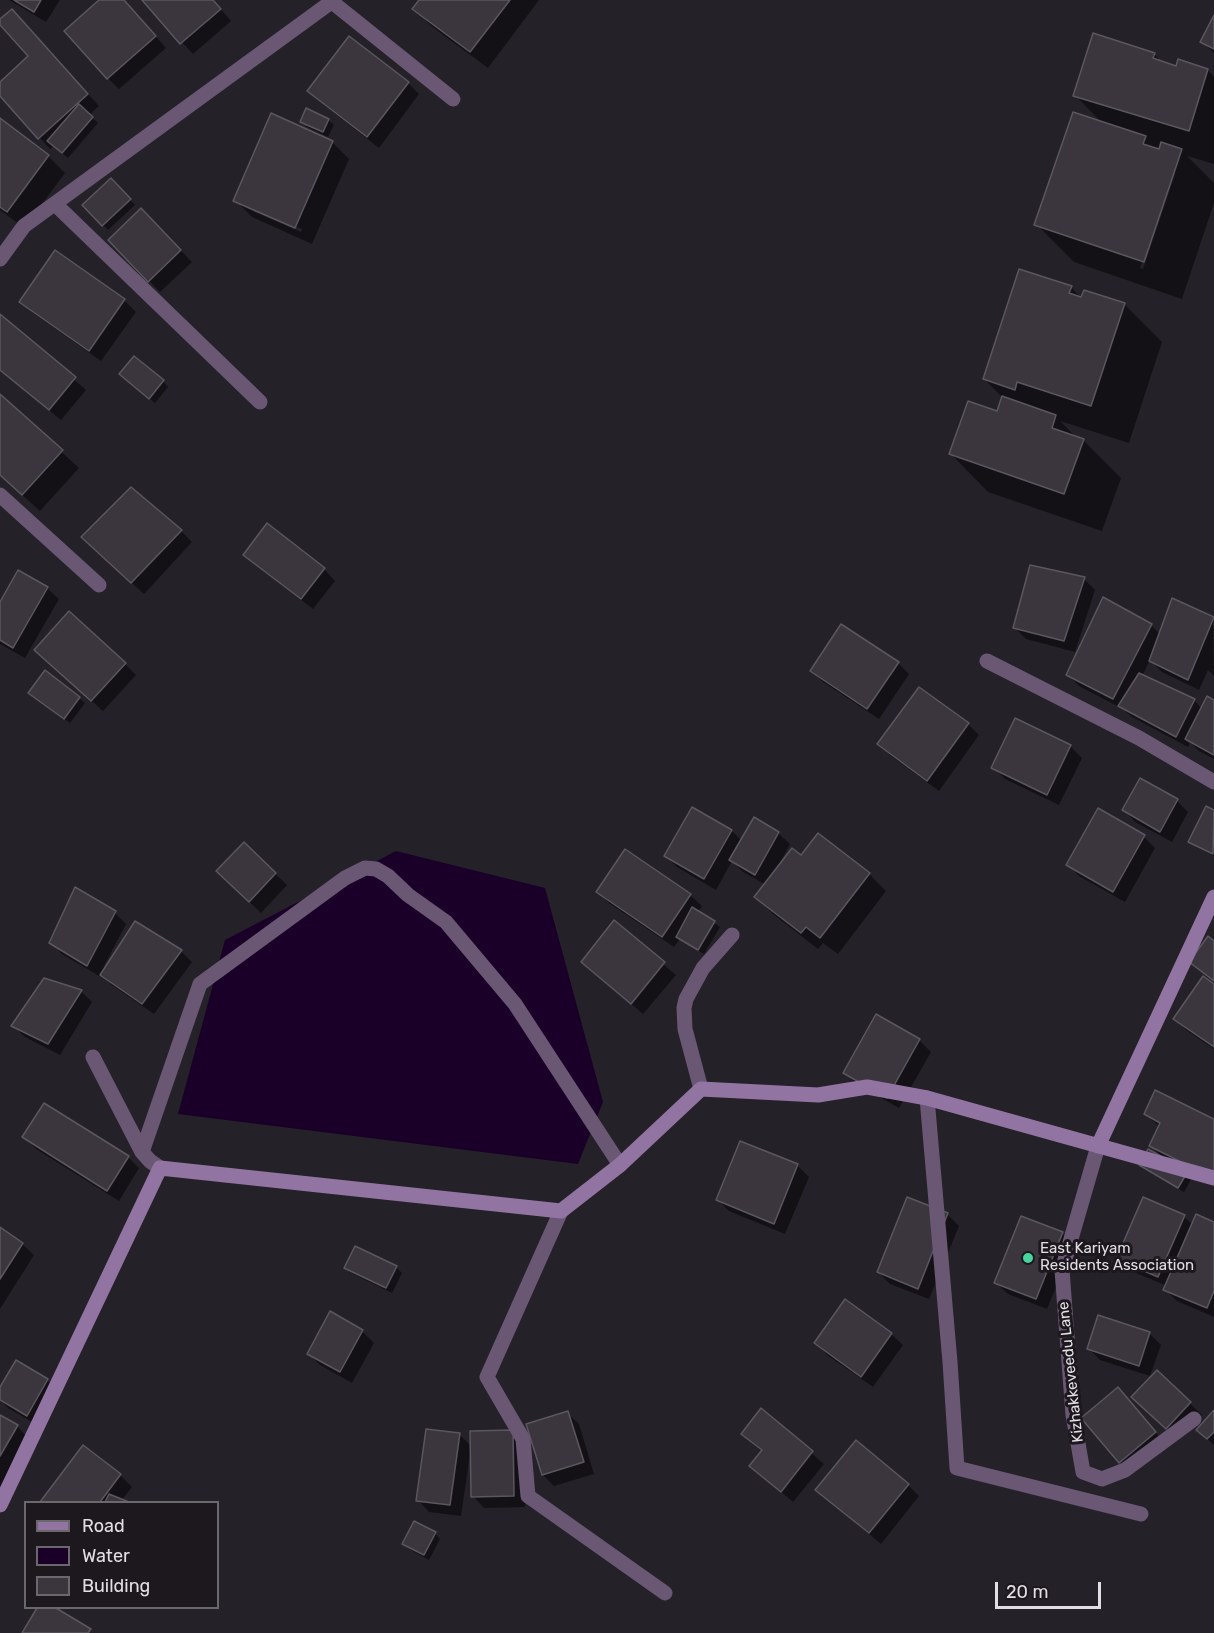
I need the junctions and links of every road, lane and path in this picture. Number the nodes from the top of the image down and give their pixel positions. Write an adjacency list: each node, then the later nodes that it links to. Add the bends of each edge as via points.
1 (333, 1): 2 (street); 3 (street)
2 (453, 99)
3 (55, 204): 4 (street, via 24,226); 5 (street)
4 (0, 259)
5 (260, 402)
6 (0, 495): 7 (street)
7 (99, 585)
8 (987, 661): 9 (street, via 1138,738)
9 (1214, 782)
10 (1214, 897): 15 (street)
11 (732, 935): 13 (street, via 703,968 684,1008 685,1029)
12 (93, 1057): 16 (street)
13 (701, 1089): 14 (street, via 818,1095 867,1087); 17 (street)
14 (927, 1098): 15 (street); 23 (street, via 957,1468)
15 (1098, 1146): 19 (street); 21 (street, Kizhakkeveedu Lane, via 1062,1270 1073,1415 1083,1472 1102,1479 1125,1470)
16 (142, 1152): 17 (street, via 201,984 345,878 365,868 388,876 446,922 515,1004); 18 (street)
17 (620, 1165): 20 (street)
18 (160, 1168): 20 (street); 22 (street)
19 (1214, 1178)
20 (561, 1211): 24 (street, via 487,1377 523,1439 528,1496)
21 (1194, 1419)
22 (0, 1505)
23 (1141, 1514)
24 (665, 1593)

